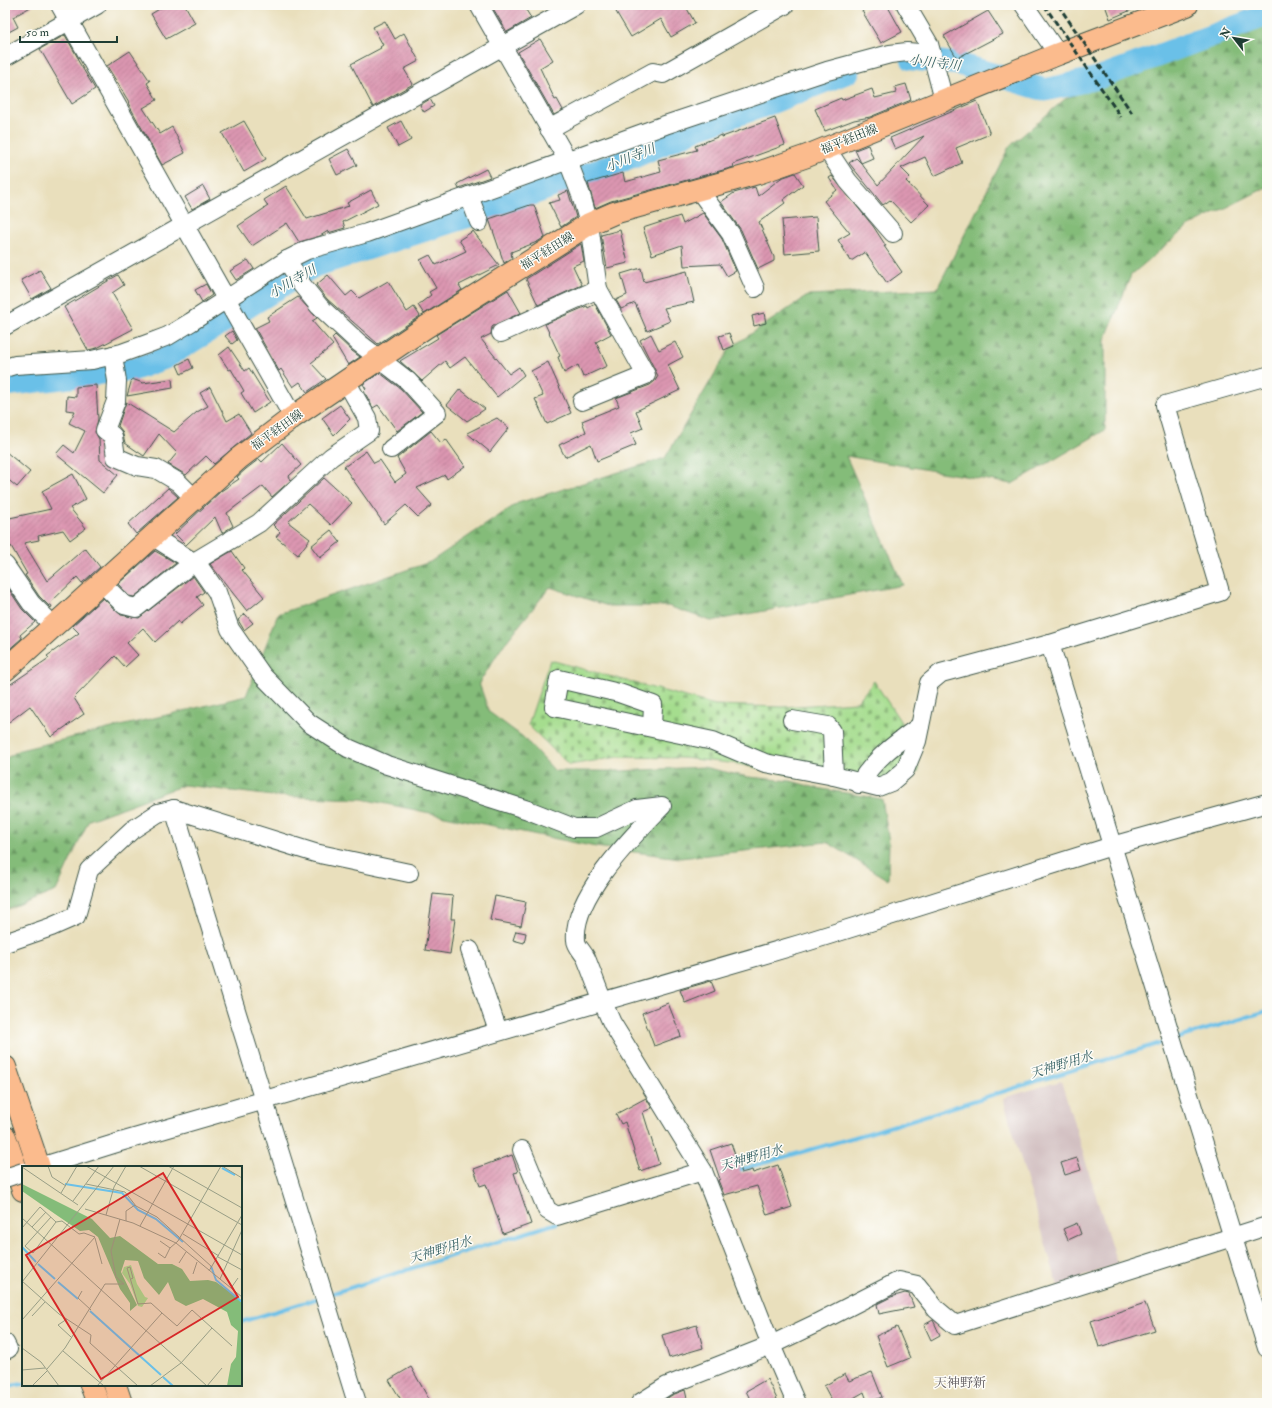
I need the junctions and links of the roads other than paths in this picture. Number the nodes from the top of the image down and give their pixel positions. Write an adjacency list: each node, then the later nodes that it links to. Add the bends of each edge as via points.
1 (60, 5): 9 (street)
2 (97, 5): 9 (street)
3 (479, 5): 10 (street)
4 (576, 5): 10 (street)
5 (785, 5): 15 (street, via 663,74 653,72)
6 (906, 5): 11 (street, via 929,44)
7 (1024, 5): 12 (street)
8 (1182, 6): 12 (main road, 福平経田線)
9 (69, 21): 13 (street); 22 (street)
10 (502, 46): 15 (street); 22 (street)
11 (932, 54): 14 (street); 17 (street, via 902,52 863,60 665,125)
12 (1058, 54): 14 (main road, 福平経田線)
13 (5, 57)
14 (951, 97): 16 (main road, 福平経田線)
15 (550, 129): 17 (street)
16 (826, 148): 18 (main road, 福平経田線, via 758,173); 23 (street, via 848,181)
17 (568, 161): 19 (street); 21 (street, via 582,195)
18 (698, 190): 21 (main road, 福平経田線, via 614,213); 25 (street, via 731,234)
19 (469, 196): 20 (street); 24 (street, via 367,233 307,250)
20 (479, 222)
21 (589, 224): 26 (street); 31 (main road, 福平経田線)
22 (184, 225): 27 (street); 28 (street)
23 (893, 233)
24 (287, 260): 27 (street); 31 (street, via 319,306)
25 (755, 288)
26 (598, 289): 29 (street); 35 (street, via 646,375)
27 (229, 303): 30 (street, via 168,336); 36 (street)
28 (5, 326)
29 (501, 333)
30 (113, 355): 32 (street, via 92,360 15,365); 38 (street, via 116,401 105,430 113,436 116,457 137,466 156,469 178,482)
31 (378, 359): 34 (main road, 福平経田線); 37 (street, via 408,381 437,413)
32 (5, 368)
33 (1267, 376): 44 (street, via 1165,405 1220,592)
34 (346, 381): 36 (main road, 福平経田線); 40 (street, via 367,418 369,431 331,457 259,523)
35 (582, 401)
36 (293, 417): 38 (main road, 福平経田線, via 238,459)
37 (391, 449)
38 (194, 498): 39 (main road, 福平経田線)
39 (152, 536): 40 (street); 42 (main road, 福平経田線)
40 (194, 562): 42 (street, via 136,608 124,605); 57 (street, via 217,592 230,629 262,675 309,723 348,748 388,765 528,810 574,828 596,828 637,809 662,806 628,841 602,874 577,918 576,941 586,957)
41 (5, 565): 43 (street, via 31,603)
42 (101, 582): 43 (main road, 福平経田線)
43 (53, 625): 45 (main road, 福平経田線)
44 (1050, 644): 47 (street, via 941,673 929,683); 53 (street)
45 (5, 670)
46 (792, 720): 49 (street, via 828,726 832,731)
47 (920, 726): 50 (street, via 869,767); 50 (street, via 917,741 905,770 891,782 878,787)
48 (652, 727): 48 (street, via 554,707 559,679 619,693 653,705); 49 (street, via 713,741 765,763)
49 (834, 776): 50 (street)
50 (859, 784)
51 (1267, 803): 53 (street)
52 (174, 808): 54 (street, via 315,853); 55 (street, via 158,813 132,830 89,870 76,916); 60 (street)
53 (1112, 846): 57 (street, via 800,944); 70 (street)
54 (409, 873)
55 (5, 943)
56 (470, 950): 58 (street)
57 (601, 1001): 58 (street); 65 (street)
58 (498, 1031): 60 (street)
59 (5, 1067): 63 (main road)
60 (265, 1101): 64 (street); 80 (street)
61 (5, 1137): 68 (main road)
62 (522, 1150): 65 (street, via 547,1210 557,1216)
63 (40, 1166)
64 (43, 1166)
65 (702, 1171): 72 (street)
66 (22, 1172): 67 (street, bridge)
67 (5, 1178)
68 (22, 1187)
69 (1267, 1226): 70 (street)
70 (1233, 1236): 72 (street, via 955,1325 936,1309 917,1285 899,1281); 73 (street)
71 (5, 1343): 74 (street, via 8,1349)
72 (771, 1344): 77 (street); 82 (street)
73 (1267, 1348)
74 (5, 1350)
75 (91, 1386): 78 (main road)
76 (115, 1386): 79 (main road)
77 (665, 1396): 81 (street)
78 (98, 1403)
79 (121, 1403)
80 (357, 1403)
81 (640, 1403)
82 (796, 1403)

